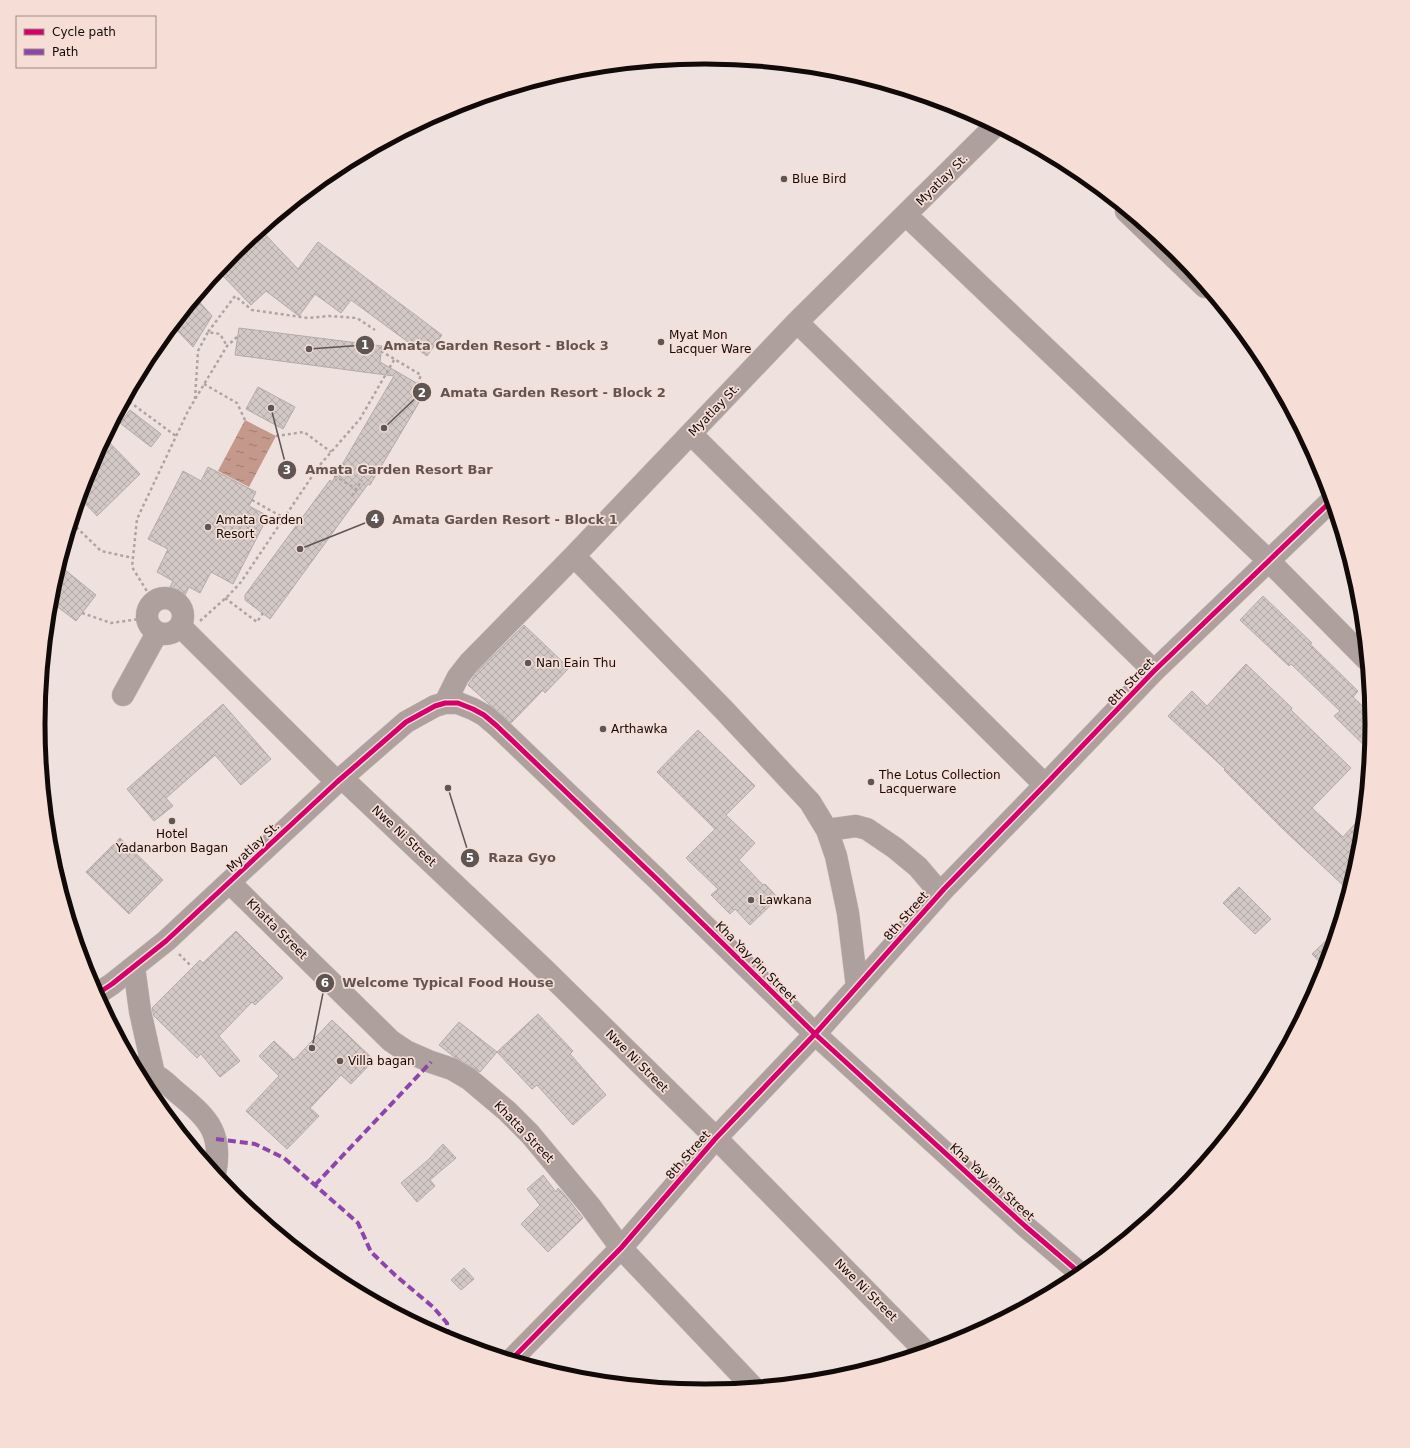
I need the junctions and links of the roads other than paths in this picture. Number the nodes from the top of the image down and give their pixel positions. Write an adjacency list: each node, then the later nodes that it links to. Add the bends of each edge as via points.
1 (992, 129): 2 (street, Myatlay St.)
2 (906, 215): 3 (street, Myatlay St.); 7 (street)
3 (797, 322): 4 (street, Myatlay St.); 11 (street)
4 (691, 434): 6 (street, Myatlay St.); 15 (street)
5 (1327, 505): 7 (street, 8th Street)
6 (574, 556): 13 (street, Myatlay St., via 469,662); 16 (street, via 810,802)
7 (1269, 561): 10 (street); 11 (street, 8th Street)
8 (152, 617): 9 (street, via 164,634); 9 (street, via 159,598 172,599 177,602 183,614); 12 (street)
9 (183, 629): 14 (street, Nwe Ni Street)
10 (1361, 654)
11 (1154, 671): 15 (street, 8th Street)
12 (123, 695)
13 (445, 703): 14 (street, Myatlay St., via 406,722); 22 (street, Kha Yay Pin Street, via 458,703 473,709 497,726)
14 (340, 780): 17 (street, Myatlay St.); 24 (street, Nwe Ni Street, via 544,969)
15 (1045, 785): 18 (street, 8th Street)
16 (827, 830): 18 (street, via 856,826 867,830 918,867); 20 (street, via 836,856 848,913)
17 (230, 882): 19 (street, Myatlay St.); 26 (street, Khatta Street, via 391,1041 406,1051 452,1069 469,1079 507,1111 530,1134)
18 (940, 893): 20 (street, 8th Street)
19 (134, 967): 21 (street, Myatlay St.); 23 (street)
20 (857, 987): 22 (street, 8th Street)
21 (104, 989)
22 (815, 1034): 24 (street, 8th Street); 27 (street, Kha Yay Pin Street)
23 (145, 1071): 25 (street, via 198,1111 209,1123 216,1139)
24 (716, 1138): 26 (street, 8th Street); 28 (street, Nwe Ni Street)
25 (217, 1167)
26 (622, 1248): 29 (street, 8th Street); 30 (street, Khatta Street)
27 (1076, 1270)
28 (921, 1347)
29 (515, 1356)
30 (749, 1383)

